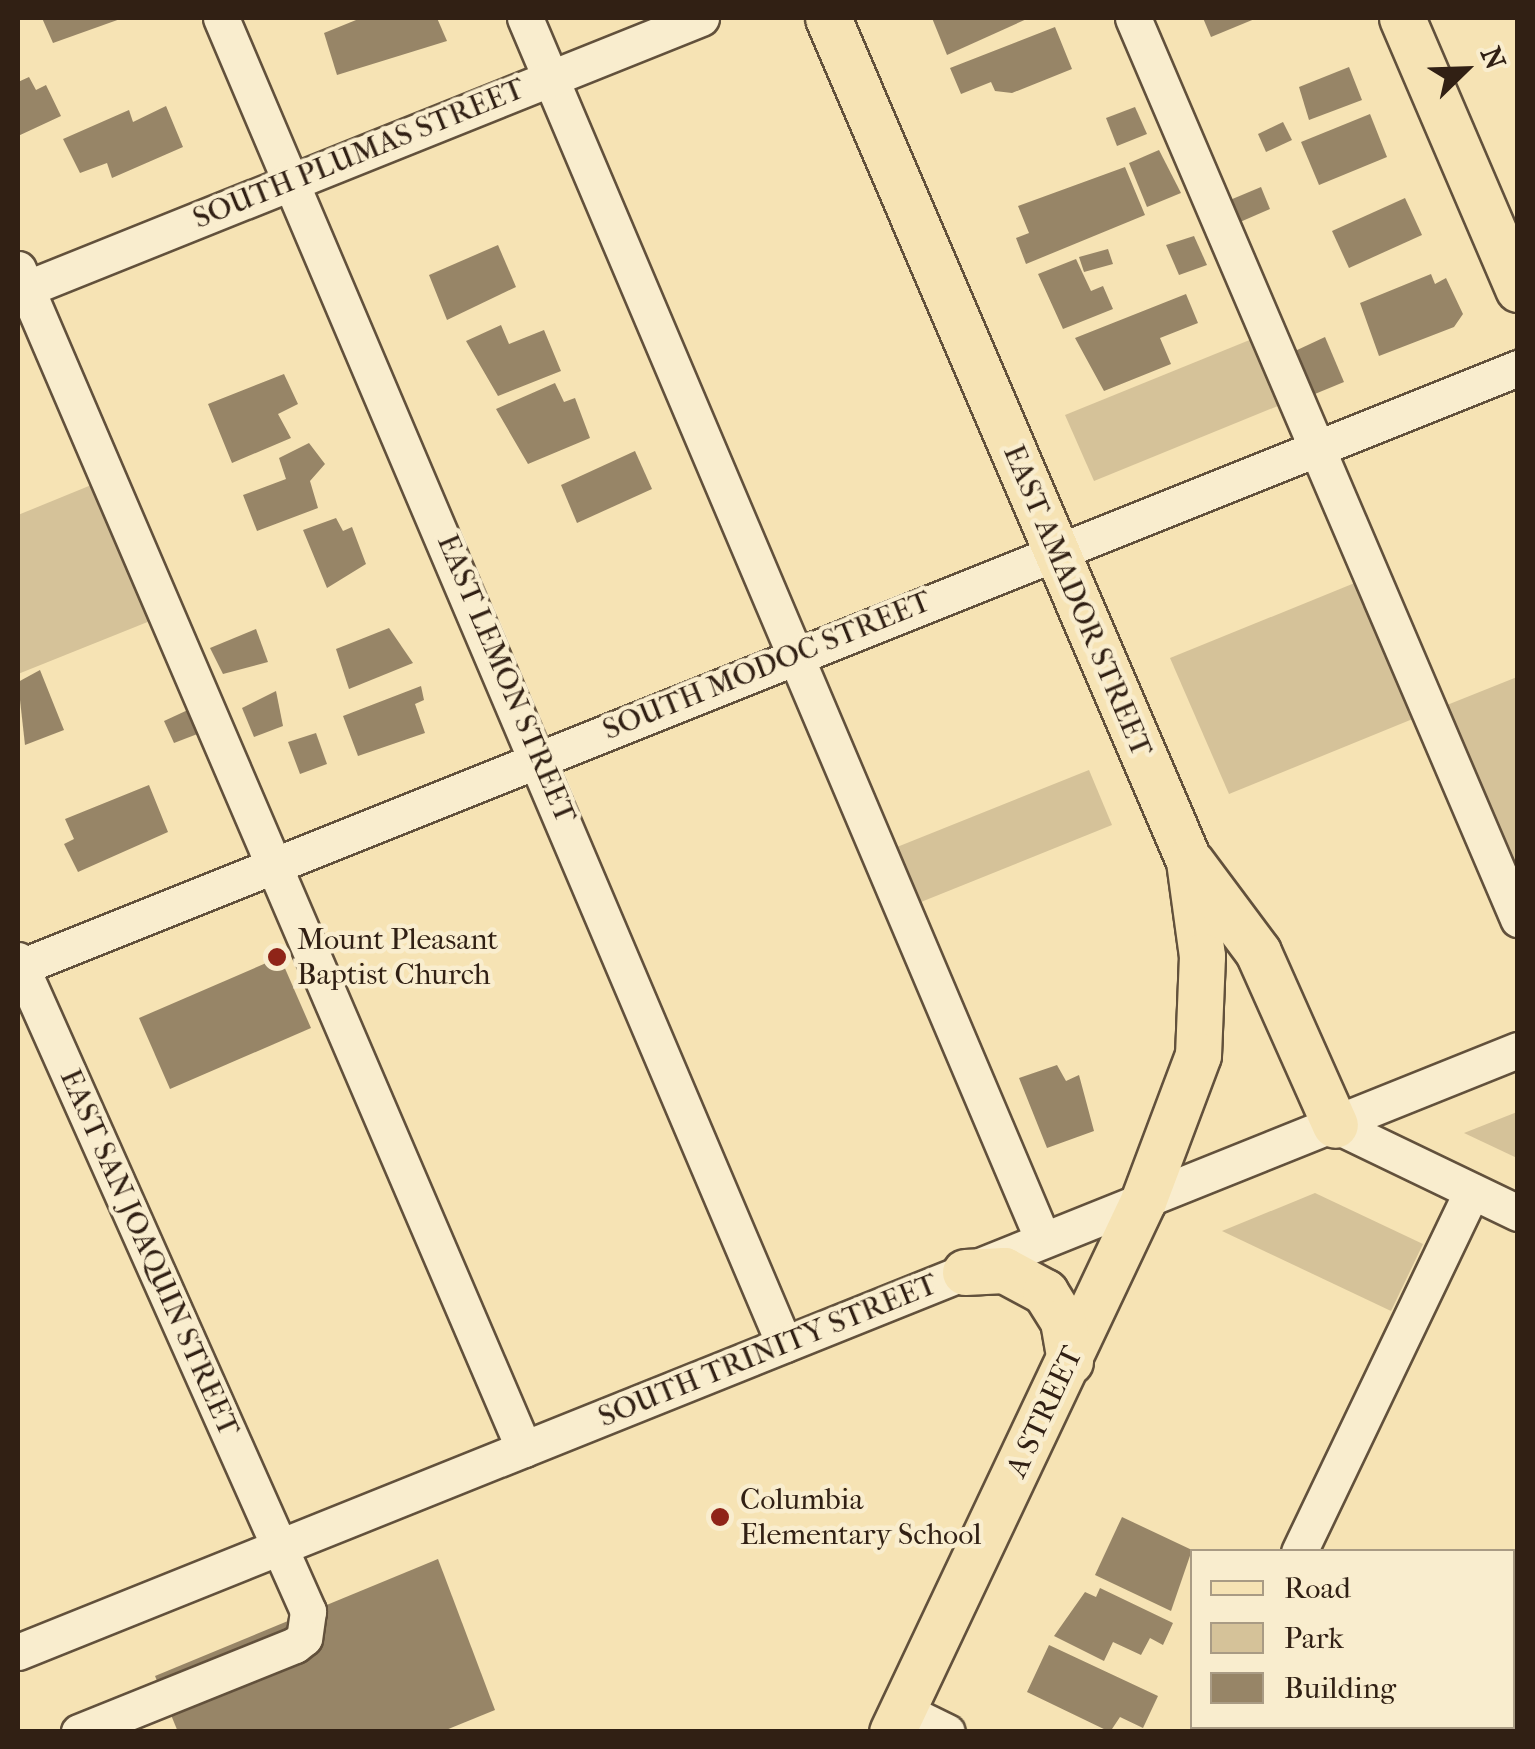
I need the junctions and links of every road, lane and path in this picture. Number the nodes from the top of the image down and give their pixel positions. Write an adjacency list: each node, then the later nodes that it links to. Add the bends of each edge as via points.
1 (221, 18): 8 (street, EAST LEMON STREET)
2 (525, 18): 7 (street)
3 (702, 18): 7 (street, SOUTH PLUMAS STREET)
4 (828, 18): 13 (main road, EAST AMADOR STREET)
5 (1133, 18): 12 (street)
6 (1402, 18): 10 (main road)
7 (551, 78): 8 (street, SOUTH PLUMAS STREET); 14 (street)
8 (294, 180): 9 (street, SOUTH PLUMAS STREET); 15 (street, EAST LEMON STREET)
9 (20, 283): 17 (street)
10 (1518, 289)
11 (1518, 368): 12 (street, SOUTH MODOC STREET)
12 (1316, 446): 13 (street, SOUTH MODOC STREET); 18 (street)
13 (1055, 550): 14 (street, SOUTH MODOC STREET); 16 (main road, EAST AMADOR STREET)
14 (794, 655): 15 (street, SOUTH MODOC STREET); 25 (street)
15 (540, 758): 17 (street, SOUTH MODOC STREET); 27 (street, EAST LEMON STREET)
16 (1189, 861): 21 (main road, via 1258,952); 23 (main road, EAST AMADOR STREET, via 1202,956 1198,1056)
17 (274, 865): 19 (street, SOUTH MODOC STREET); 29 (street)
18 (1518, 919)
19 (18, 965): 30 (street, EAST SAN JOAQUIN STREET)
20 (1518, 1050): 21 (street, SOUTH TRINITY STREET)
21 (1336, 1125): 22 (street); 23 (street, SOUTH TRINITY STREET)
22 (1472, 1191): 24 (street); 31 (street)
23 (1143, 1201): 25 (street, SOUTH TRINITY STREET); 28 (main road, A STREET)
24 (1518, 1213)
25 (1043, 1240): 26 (street, SOUTH TRINITY STREET)
26 (965, 1272): 27 (street, SOUTH TRINITY STREET); 28 (main road, via 1004,1270 1045,1292 1064,1321)
27 (784, 1344): 29 (street, SOUTH TRINITY STREET)
28 (1070, 1360): 33 (main road, A STREET)
29 (524, 1449): 30 (street, SOUTH TRINITY STREET)
30 (281, 1546): 32 (street, SOUTH TRINITY STREET); 34 (street, EAST SAN JOAQUIN STREET, via 308,1612 304,1638)
31 (1300, 1549)
32 (18, 1652)
33 (897, 1721): 35 (street)
34 (79, 1732)
35 (947, 1732)

